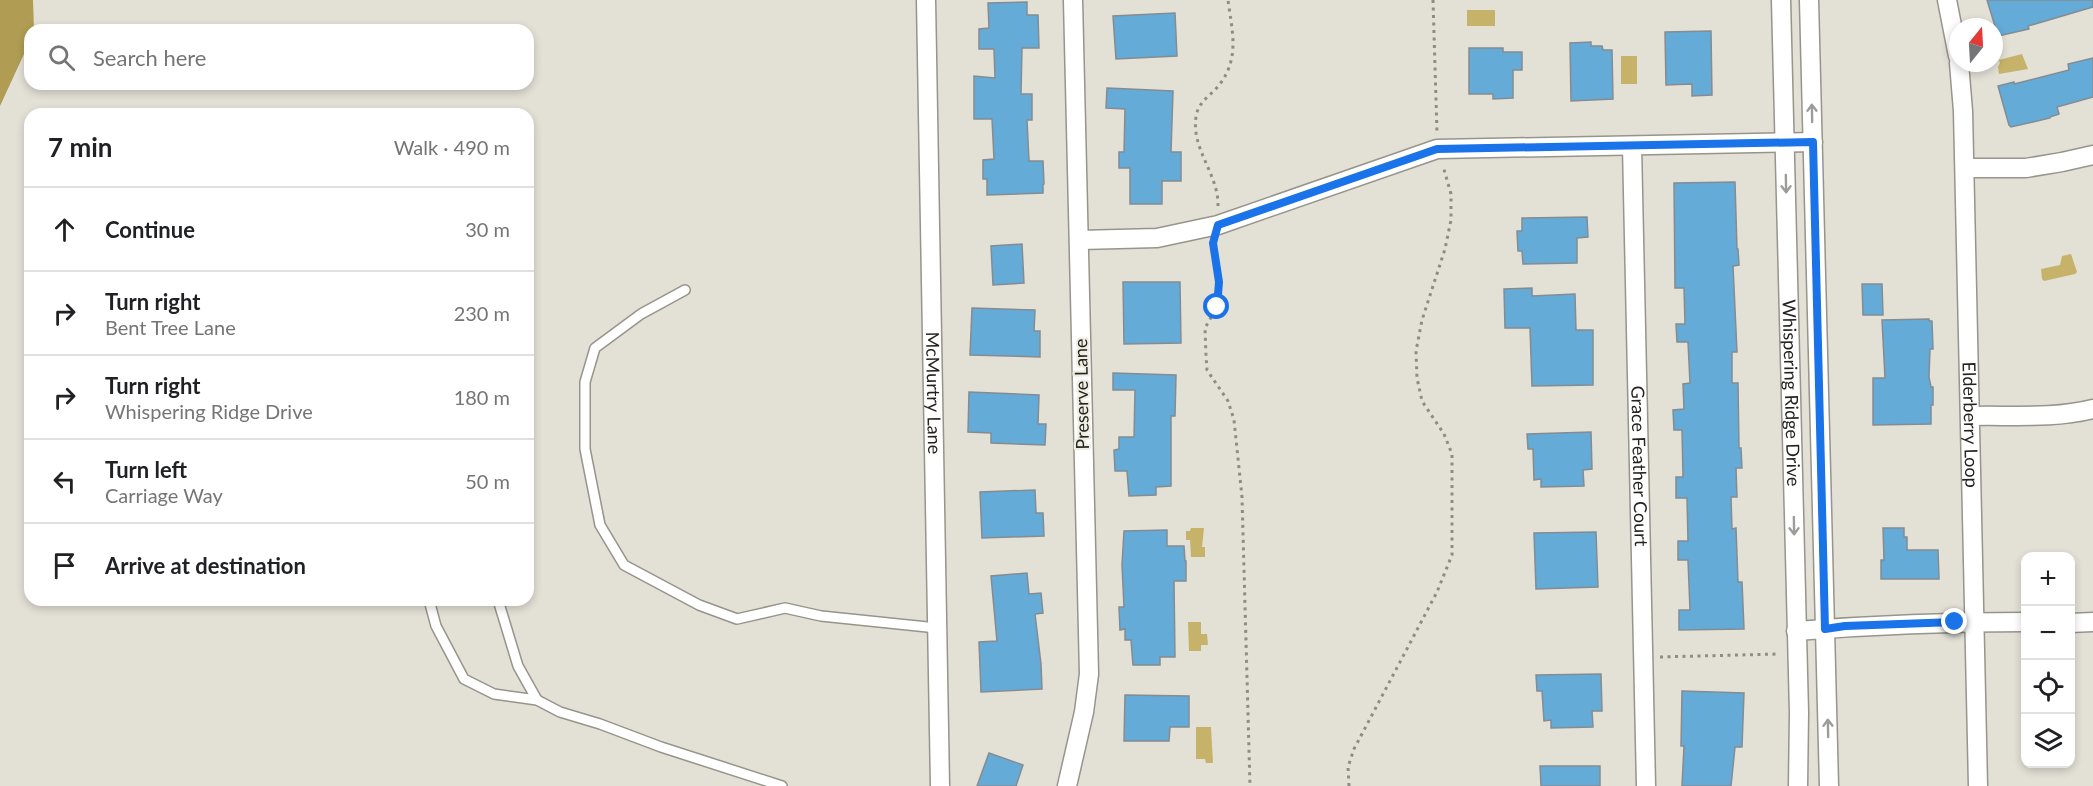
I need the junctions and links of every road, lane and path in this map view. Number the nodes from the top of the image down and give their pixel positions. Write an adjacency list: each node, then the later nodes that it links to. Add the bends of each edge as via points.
1 (926, 0): 27 (street, McMurtry Lane)
2 (1073, 0): 17 (street, Preserve Lane)
3 (1228, 0): 16 (path, via 1233,62 1196,115 1203,157 1218,194)
4 (1433, 0): 13 (path)
5 (1781, 0): 10 (street, Whispering Ridge Drive)
6 (1809, 0): 11 (street, Whispering Ridge Drive, one-way to 6)
7 (1947, 0): 8 (street)
8 (1951, 18)
9 (1960, 72): 15 (street, Elderberry Loop)
10 (1785, 142): 11 (street); 12 (street); 29 (street, Whispering Ridge Drive, one-way to 29)
11 (1813, 142): 28 (street, Whispering Ridge Drive)
12 (1632, 146): 13 (street); 31 (street, Grace Feather Court)
13 (1437, 149): 16 (street); 37 (path, via 1451,194 1451,220 1416,351 1422,401 1452,454 1452,555 1437,592 1354,749 1348,767)
14 (2093, 155): 15 (street, via 2026,168)
15 (1965, 168): 20 (street, Elderberry Loop)
16 (1218, 225): 17 (street, via 1157,238); 36 (path, via 1213,243 1219,282 1217,307 1205,328 1206,356 1207,370 1228,402 1234,420 1242,497)
17 (1080, 240): 35 (street, Preserve Lane, via 1089,674)
18 (685, 290): 27 (lane, via 641,314 596,348 585,382 585,449 600,525 624,565 699,605 737,619 785,608 820,616)
19 (2093, 409): 20 (street)
20 (1971, 416): 23 (street, Elderberry Loop)
21 (430, 606): 32 (lane, via 435,626 464,679 494,694)
22 (500, 606): 32 (lane, via 518,666)
23 (1974, 622): 24 (street); 28 (street); 41 (street, Elderberry Loop)
24 (2021, 622)
25 (2093, 622): 26 (street)
26 (2075, 623)
27 (937, 628): 34 (street, McMurtry Lane)
28 (1825, 629): 29 (street); 40 (street, Whispering Ridge Drive, one-way to 28)
29 (1796, 631): 30 (street, Whispering Ridge Drive)
30 (1797, 654): 31 (path); 39 (street, Whispering Ridge Drive)
31 (1643, 658): 38 (street, Grace Feather Court)
32 (537, 700): 33 (lane, via 560,712)
33 (782, 786)
34 (940, 786)
35 (1067, 786)
36 (1250, 786)
37 (1349, 786)
38 (1646, 786)
39 (1798, 786)
40 (1829, 786)
41 (1978, 786)

